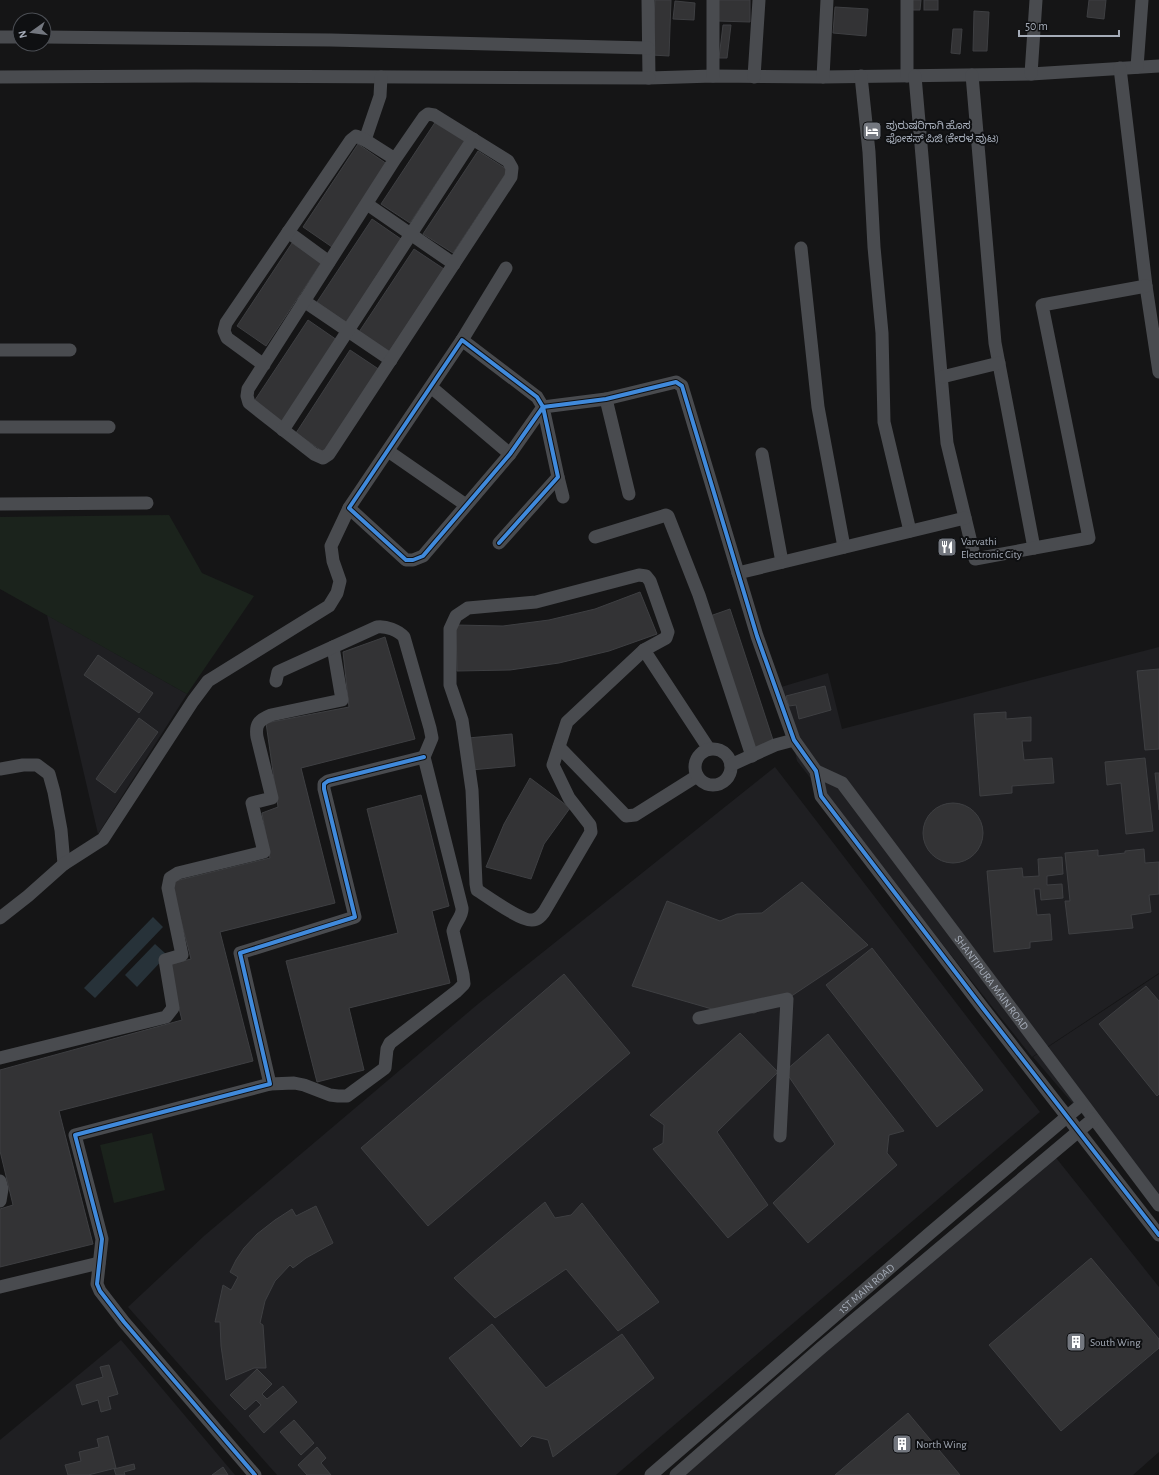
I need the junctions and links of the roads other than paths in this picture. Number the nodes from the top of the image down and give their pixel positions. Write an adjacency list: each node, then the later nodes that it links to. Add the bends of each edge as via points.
1 (648, 0): 11 (street)
2 (713, 0): 17 (street)
3 (759, 0): 22 (street)
4 (827, 0): 23 (street)
5 (907, 0): 19 (street)
6 (1036, 0): 15 (street)
7 (1142, 0): 13 (street)
8 (0, 37): 9 (street)
9 (12, 37)
10 (52, 37): 11 (street, via 331,40)
11 (648, 48): 24 (street)
12 (1159, 66): 13 (street)
13 (1137, 67): 14 (street)
14 (1120, 68): 15 (street); 35 (street)
15 (1032, 74): 16 (street)
16 (972, 75): 19 (street); 42 (street, via 995,343)
17 (713, 76): 22 (street); 24 (street)
18 (861, 76): 19 (street); 23 (street); 63 (street, via 870,152 874,247 882,333 884,422)
19 (911, 76): 45 (street)
20 (0, 77): 21 (street)
21 (381, 77): 24 (street); 26 (street, via 380,96)
22 (754, 77): 23 (street)
23 (823, 77)
24 (649, 78)
25 (473, 139): 27 (street, via 434,115 428,114); 30 (street); 33 (street, via 508,161 512,168 511,177)
26 (366, 140): 27 (street); 29 (street, via 356,136 351,140)
27 (395, 159): 28 (street)
28 (367, 204): 30 (street); 32 (street)
29 (288, 232): 32 (street); 43 (street, via 226,323 224,330 227,338)
30 (411, 234): 33 (street); 37 (street)
31 (800, 248): 66 (street, via 818,408)
32 (330, 262): 36 (street)
33 (454, 264): 41 (street)
34 (506, 268): 38 (street)
35 (1146, 286): 44 (street); 67 (street, via 1042,305 1088,538)
36 (304, 301): 37 (street); 43 (street)
37 (348, 331): 41 (street); 51 (street)
38 (462, 340): 46 (street); 48 (street, via 537,398)
39 (0, 350): 40 (street)
40 (70, 350)
41 (391, 360): 51 (street, via 329,454 323,458)
42 (999, 363): 45 (street); 67 (street)
43 (264, 365): 51 (street, via 248,389 249,403)
44 (1159, 372)
45 (942, 377): 62 (street, via 947,443)
46 (431, 387): 52 (street); 53 (street)
47 (606, 399): 48 (street); 56 (street); 69 (street, via 676,382 682,386)
48 (543, 408): 53 (street); 55 (street)
49 (0, 427): 50 (street)
50 (109, 427)
51 (283, 430)
52 (388, 450): 60 (street); 61 (street)
53 (510, 454): 60 (street)
54 (762, 454): 68 (street)
55 (558, 477): 57 (street); 65 (street)
56 (629, 494)
57 (563, 497)
58 (147, 503): 59 (street)
59 (0, 504)
60 (466, 505): 61 (street, via 422,556 413,560 406,560)
61 (349, 508): 82 (street, via 331,546 340,581 337,593 329,606 208,681 102,839)
62 (965, 518): 63 (street); 67 (street, via 975,559)
63 (910, 531): 66 (street)
64 (595, 537): 76 (street, via 668,516 699,595)
65 (499, 543)
66 (844, 547): 68 (street)
67 (1034, 548)
68 (782, 562): 69 (street)
69 (738, 573): 73 (street, via 757,636)
70 (332, 647): 72 (street, via 278,672); 77 (street, via 377,626 400,632 404,637 432,738); 85 (street, via 342,700 270,715 257,724 257,737 272,798 252,803 264,852 178,873 170,878 168,888 182,955 165,960 173,1008 166,1017)
71 (644, 650): 74 (street, via 568,722); 74 (street, via 666,638 668,632 650,581 646,576 639,575 536,602 468,608 456,616 450,629 450,685 462,720 472,790 477,890 523,919 540,918 591,832 590,825 569,798 553,765); 75 (street)
72 (276, 681)
73 (794, 740): 76 (street, via 775,745); 80 (street)
74 (559, 747): 81 (street, via 626,816 635,815)
75 (709, 749): 78 (street, via 721,750); 81 (street, via 703,751 696,760 694,766)
76 (752, 756): 78 (street)
77 (424, 757): 86 (street, via 462,908 453,930 464,984 390,1043 385,1068 347,1096 330,1095 294,1083); 86 (street, via 324,784 355,917 240,953)
78 (731, 765): 81 (street, via 728,776 719,784 708,784)
79 (0, 769): 82 (street, via 37,765 49,774 61,830)
80 (816, 771): 87 (street, SHANTIPURA MAIN ROAD, via 842,783); 88 (street, via 821,796 831,811)
81 (697, 776)
82 (64, 864): 83 (street)
83 (0, 918)
84 (699, 1018): 91 (street, via 787,999)
85 (0, 1058)
86 (270, 1084): 96 (street, via 75,1135 102,1239)
87 (1082, 1104): 88 (street, 1ST MAIN ROAD); 89 (street, SHANTIPURA MAIN ROAD)
88 (1067, 1117): 90 (street); 99 (street, 1ST MAIN ROAD)
89 (1093, 1119): 90 (street, 1ST MAIN ROAD); 94 (street, SHANTIPURA MAIN ROAD)
90 (1078, 1131): 95 (street); 100 (street, 1ST MAIN ROAD, via 821,1348)
91 (780, 1136)
92 (0, 1181): 93 (street)
93 (0, 1201)
94 (1159, 1206)
95 (1159, 1235)
96 (98, 1263): 97 (street); 98 (street, via 97,1284 108,1304)
97 (0, 1287)
98 (256, 1475)
99 (651, 1475)
100 (676, 1475)

